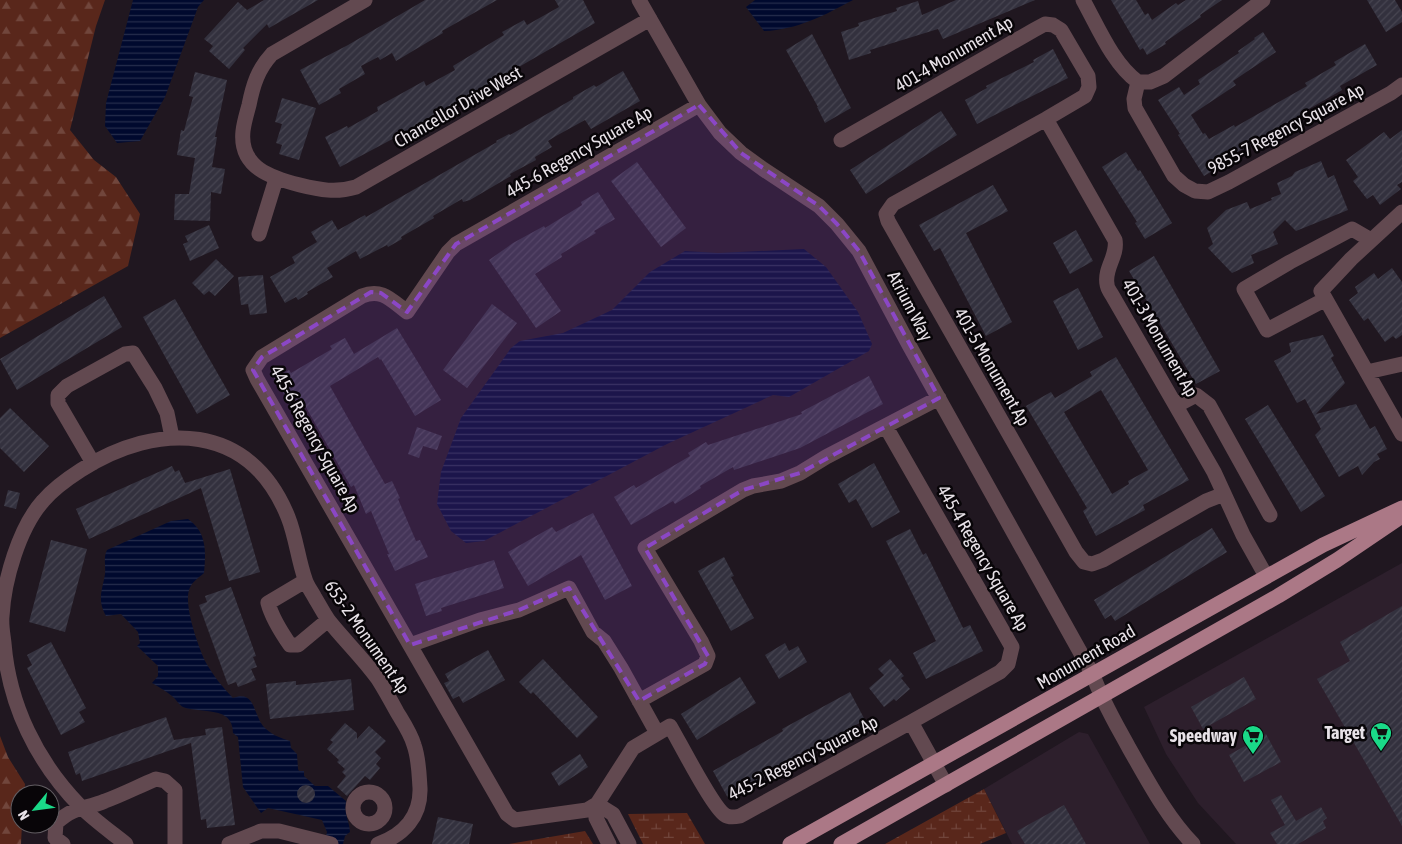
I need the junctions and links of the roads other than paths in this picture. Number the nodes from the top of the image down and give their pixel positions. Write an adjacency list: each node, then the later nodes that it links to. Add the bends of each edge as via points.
1 (365, 0): 5 (street, Chancellor Drive West)
2 (639, 0): 6 (street, Atrium Way)
3 (1083, 0): 7 (street, via 1119,64)
4 (1263, 0): 7 (street, via 1164,76 1150,82)
5 (347, 4): 12 (street, Chancellor Drive West, via 272,54 257,74 242,132 244,145 256,167)
6 (650, 19): 9 (street, Atrium Way); 12 (street, Chancellor Drive West, via 356,187 332,192)
7 (1138, 82): 8 (street, 9855-7 Regency Square Ap, via 1135,108 1174,176 1195,191 1208,192)
8 (1402, 85)
9 (699, 105): 19 (street, Atrium Way, via 720,133 741,153 819,206 837,224 863,258); 34 (street, 445-6 Regency Square Ap, via 456,244 407,312 382,293 371,292 262,357 253,370)
10 (1046, 119): 11 (street, 401-4 Monument Ap, via 1085,96 1089,87 1088,76 1062,30 1045,24); 20 (street, 401-3 Monument Ap, via 1115,240 1116,248 1106,284); 25 (street, 401-5 Monument Ap, via 893,204 886,214 888,221 1084,562 1092,564 1103,560)
11 (840, 140)
12 (276, 179): 14 (street)
13 (1402, 212): 15 (street)
14 (258, 234)
15 (1371, 240): 16 (street, via 1321,291); 16 (street, via 1352,229 1244,290 1267,330)
16 (1324, 300): 18 (street)
17 (1402, 364): 18 (street)
18 (1368, 372): 22 (street)
19 (939, 398): 21 (street); 35 (street, Atrium Way)
20 (1176, 405): 25 (street, 401-3 Monument Ap); 27 (street, via 1196,395 1209,405)
21 (886, 427): 37 (street, via 800,473 743,490 645,548 708,656 705,664); 38 (street, 445-4 Regency Square Ap, via 1012,647 1008,664 1000,672)
22 (1402, 434)
23 (172, 437): 24 (street, 653-2 Monument Ap, via 117,451); 24 (street, via 167,413 155,388 133,353 125,354 67,386 58,395 58,403); 31 (street, 653-2 Monument Ap, via 206,441 228,448 263,474 276,491 288,517)
24 (93, 463): 30 (street, 653-2 Monument Ap, via 61,483 42,502 23,534)
25 (1224, 494): 29 (street, 401-3 Monument Ap)
26 (1402, 508): 29 (main road, Monument Road, via 1323,544)
27 (1270, 515)
28 (1402, 516): 36 (main road, via 1278,596)
29 (1266, 576): 35 (main road, Monument Road)
30 (3, 581): 32 (street, 653-2 Monument Ap)
31 (305, 581): 33 (street, 653-2 Monument Ap); 33 (street, via 268,603 290,645 298,645)
32 (1, 618): 43 (street, 653-2 Monument Ap, via 10,686 25,727 55,776)
33 (328, 620): 51 (street, 653-2 Monument Ap, via 378,679 414,744 420,794 416,814 406,828)
34 (410, 645): 37 (street, via 519,610 569,588 593,632 604,641); 42 (street, 445-6 Regency Square Ap, via 507,814 515,820 534,819 587,810)
35 (1093, 675): 36 (street, Atrium Way); 40 (main road, Monument Road)
36 (1101, 696): 41 (main road); 56 (street, Atrium Way, via 1163,806)
37 (639, 701): 39 (street)
38 (911, 722): 39 (street, 445-2 Regency Square Ap, via 740,816 731,817 724,815 714,803); 40 (street)
39 (664, 729): 42 (street, via 633,748)
40 (934, 764): 41 (street); 54 (main road, Monument Road)
41 (946, 785): 55 (main road)
42 (597, 804): 52 (street, via 596,818); 53 (street, via 614,814)
43 (81, 807): 46 (street, via 56,823 55,838); 47 (street, 653-2 Monument Ap); 48 (street, via 104,802 156,779 165,780 174,790)
44 (370, 824): 50 (street)
45 (325, 842): 49 (street, via 280,831 261,831)
46 (63, 844)
47 (126, 844)
48 (175, 844)
49 (229, 844)
50 (368, 844)
51 (378, 844)
52 (609, 844)
53 (629, 844)
54 (790, 844)
55 (842, 844)
56 (1193, 844)

